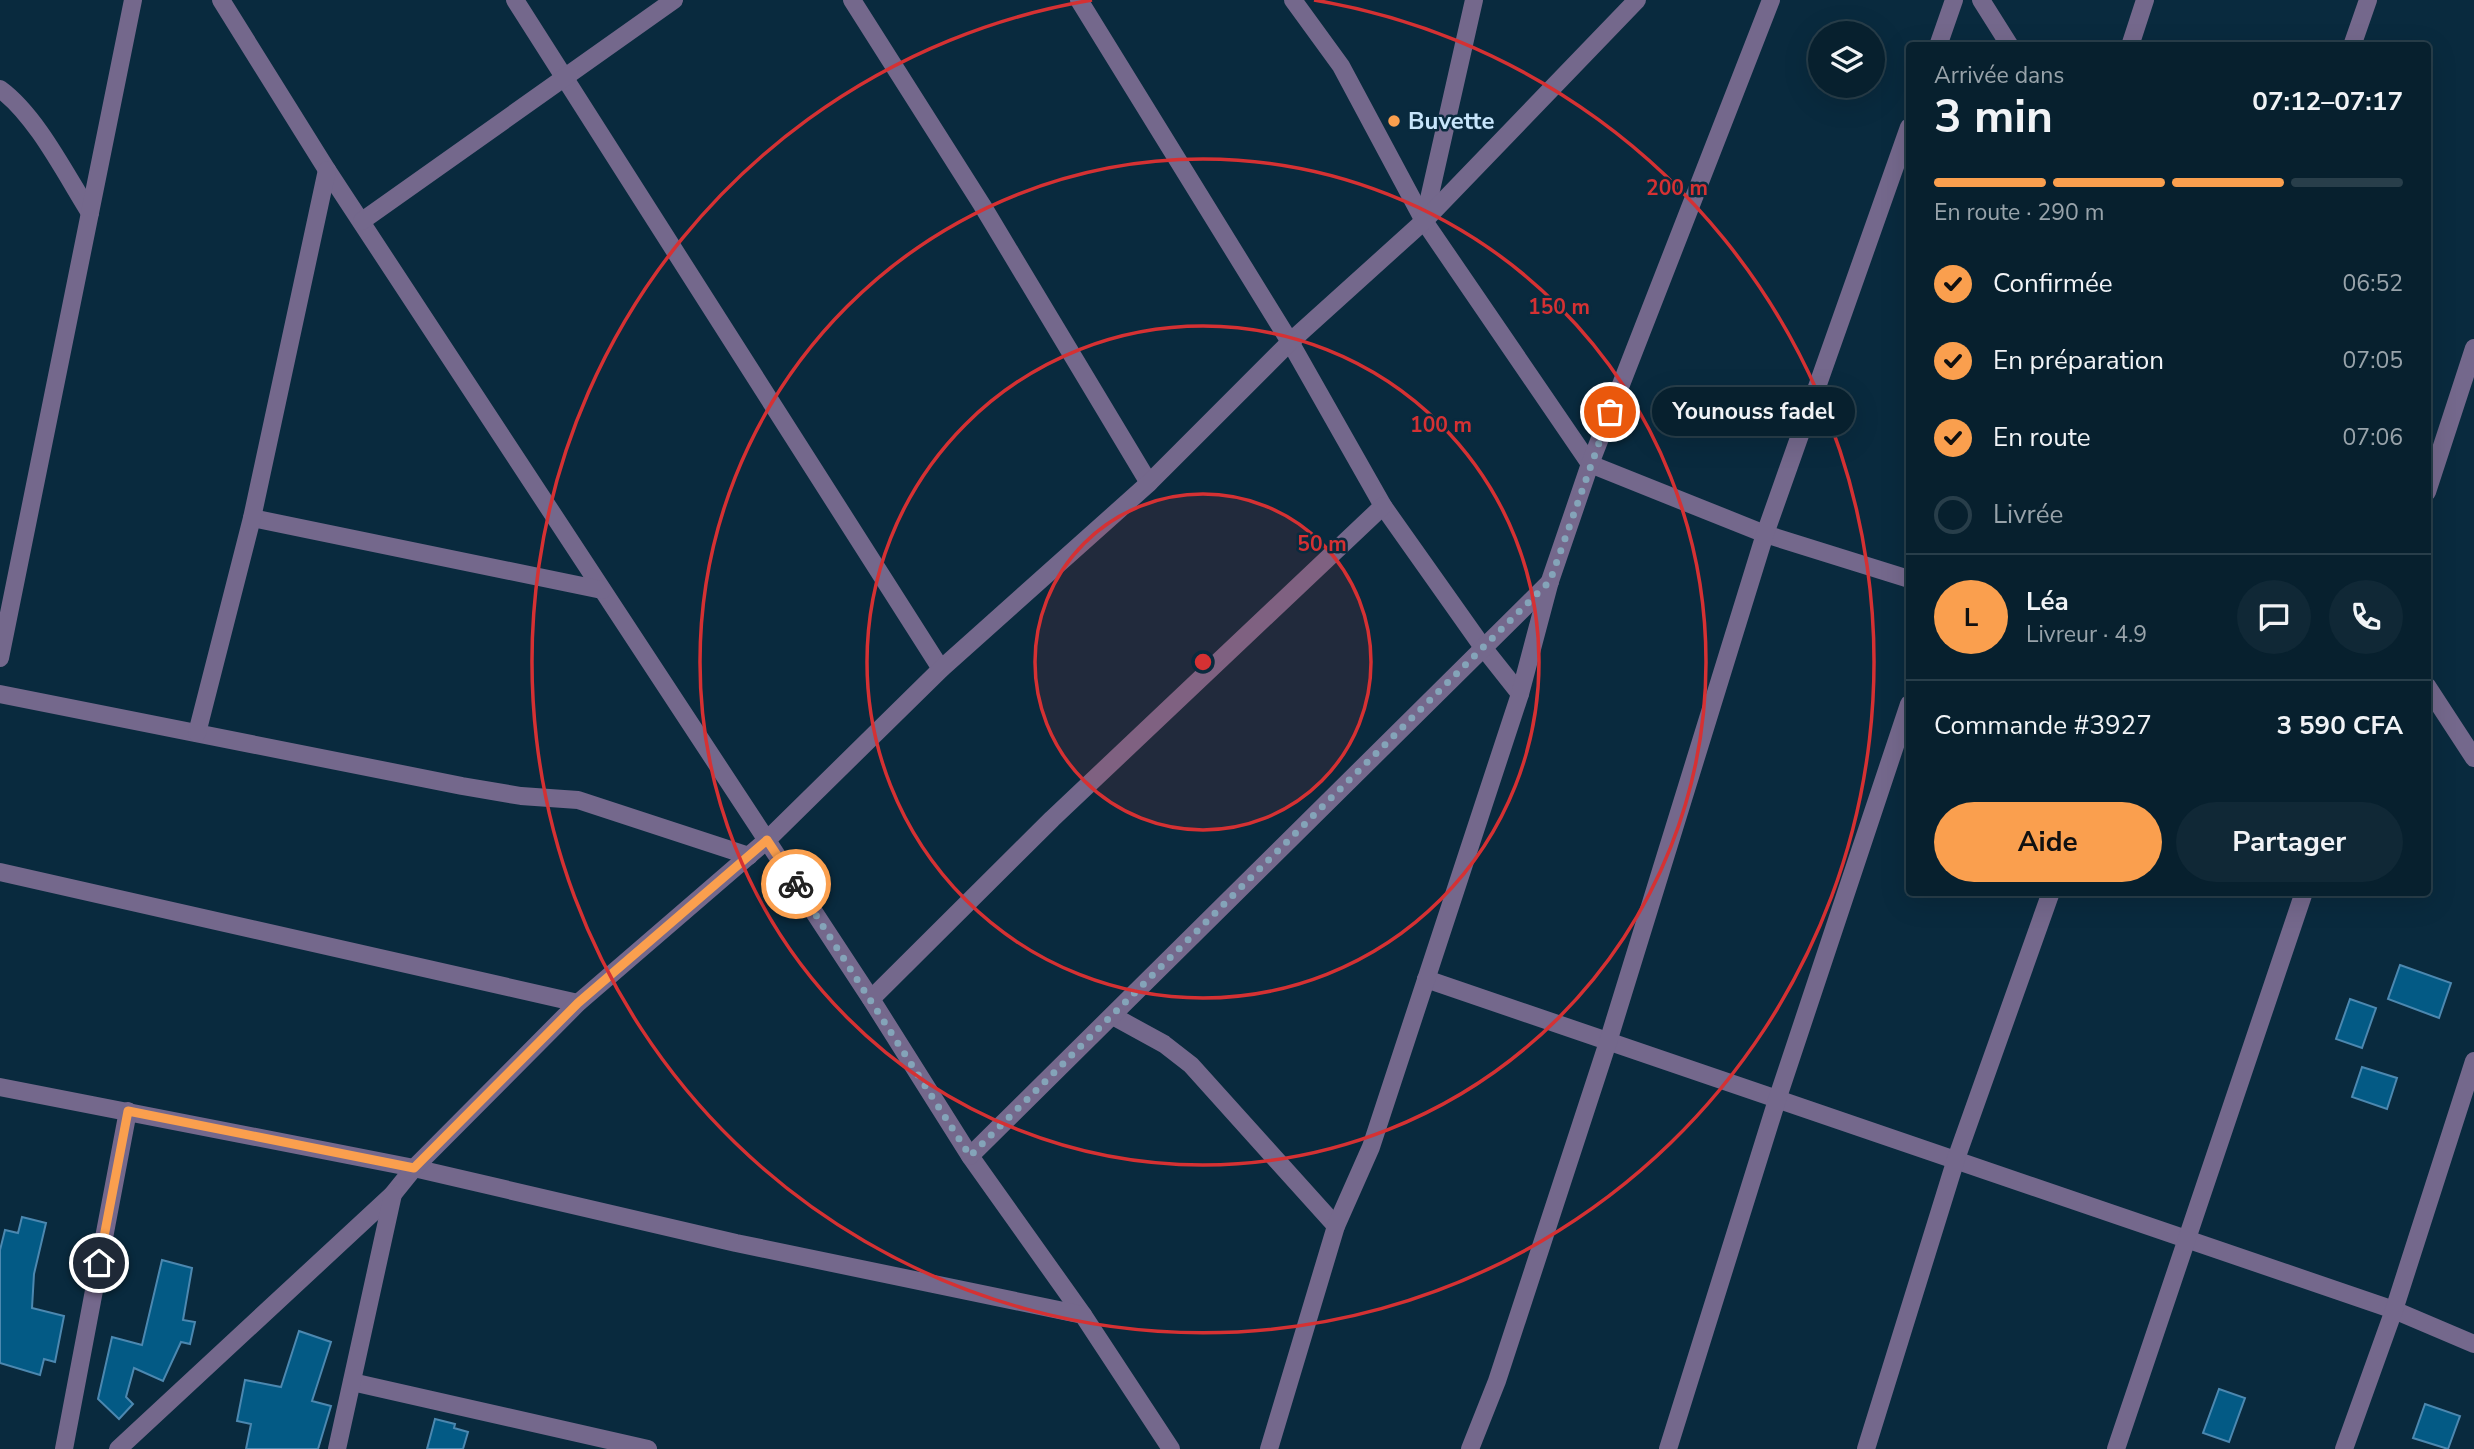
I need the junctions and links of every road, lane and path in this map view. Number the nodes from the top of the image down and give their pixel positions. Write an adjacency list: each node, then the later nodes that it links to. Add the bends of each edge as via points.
1 (133, 0): 23 (street)
2 (221, 0): 22 (street)
3 (515, 0): 19 (street)
4 (674, 0): 19 (street)
5 (852, 0): 30 (street)
6 (1079, 0): 26 (street)
7 (1293, 0): 25 (street, via 1341,66)
8 (1475, 0): 25 (street)
9 (1637, 0): 25 (street)
10 (1771, 0): 28 (street)
11 (1954, 0): 15 (street)
12 (1981, 0): 16 (street)
13 (2145, 0): 17 (street)
14 (2368, 0): 18 (street)
15 (1939, 42)
16 (2007, 42)
17 (2131, 42)
18 (2353, 42)
19 (565, 77): 24 (street); 39 (street)
20 (0, 89): 23 (street, via 31,122)
21 (1906, 135): 33 (street)
22 (327, 170): 24 (street); 32 (street)
23 (90, 213): 38 (street)
24 (362, 221): 36 (street)
25 (1424, 221): 26 (street); 28 (street)
26 (1290, 342): 30 (street); 31 (street)
27 (2474, 348): 29 (street)
28 (1590, 464): 33 (street); 35 (street)
29 (2431, 480)
30 (1149, 483): 39 (street)
31 (1382, 506): 37 (street); 52 (street)
32 (252, 519): 36 (street); 44 (street)
33 (1765, 534): 34 (street); 55 (street)
34 (1906, 578)
35 (1550, 581): 37 (street); 42 (street)
36 (601, 590): 46 (street)
37 (1482, 646): 42 (street); 54 (street)
38 (0, 659)
39 (940, 669): 46 (street)
40 (2431, 693): 45 (street)
41 (0, 694): 44 (street)
42 (1520, 694): 51 (street)
43 (1906, 713): 58 (street)
44 (197, 733): 47 (street, via 474,788 578,800)
45 (2474, 758)
46 (767, 840): 47 (street); 52 (street)
47 (749, 856): 53 (street)
48 (0, 872): 53 (street)
49 (2050, 896): 61 (street)
50 (2303, 896): 65 (street)
51 (1426, 979): 55 (street); 64 (street, via 1371,1147)
52 (871, 999): 60 (street)
53 (578, 1003): 62 (street)
54 (1113, 1016): 60 (street); 64 (street, via 1191,1065)
55 (1608, 1042): 58 (street); 76 (street, via 1497,1381)
56 (2474, 1061): 66 (street)
57 (0, 1087): 59 (street)
58 (1777, 1100): 61 (street); 77 (street)
59 (128, 1111): 62 (street); 70 (street)
60 (970, 1156): 67 (street)
61 (1956, 1159): 65 (street); 78 (street)
62 (414, 1168): 63 (street); 67 (street, via 736,1243)
63 (393, 1194): 69 (street); 71 (street)
64 (1336, 1226): 75 (street)
65 (2186, 1239): 66 (street); 79 (street)
66 (2394, 1310): 68 (street); 80 (street)
67 (1083, 1315): 74 (street)
68 (2474, 1344)
69 (352, 1382): 72 (street); 73 (street)
70 (64, 1449)
71 (118, 1449)
72 (337, 1449)
73 (648, 1449)
74 (1171, 1449)
75 (1269, 1449)
76 (1469, 1449)
77 (1668, 1449)
78 (1866, 1449)
79 (2116, 1449)
80 (2344, 1449)

